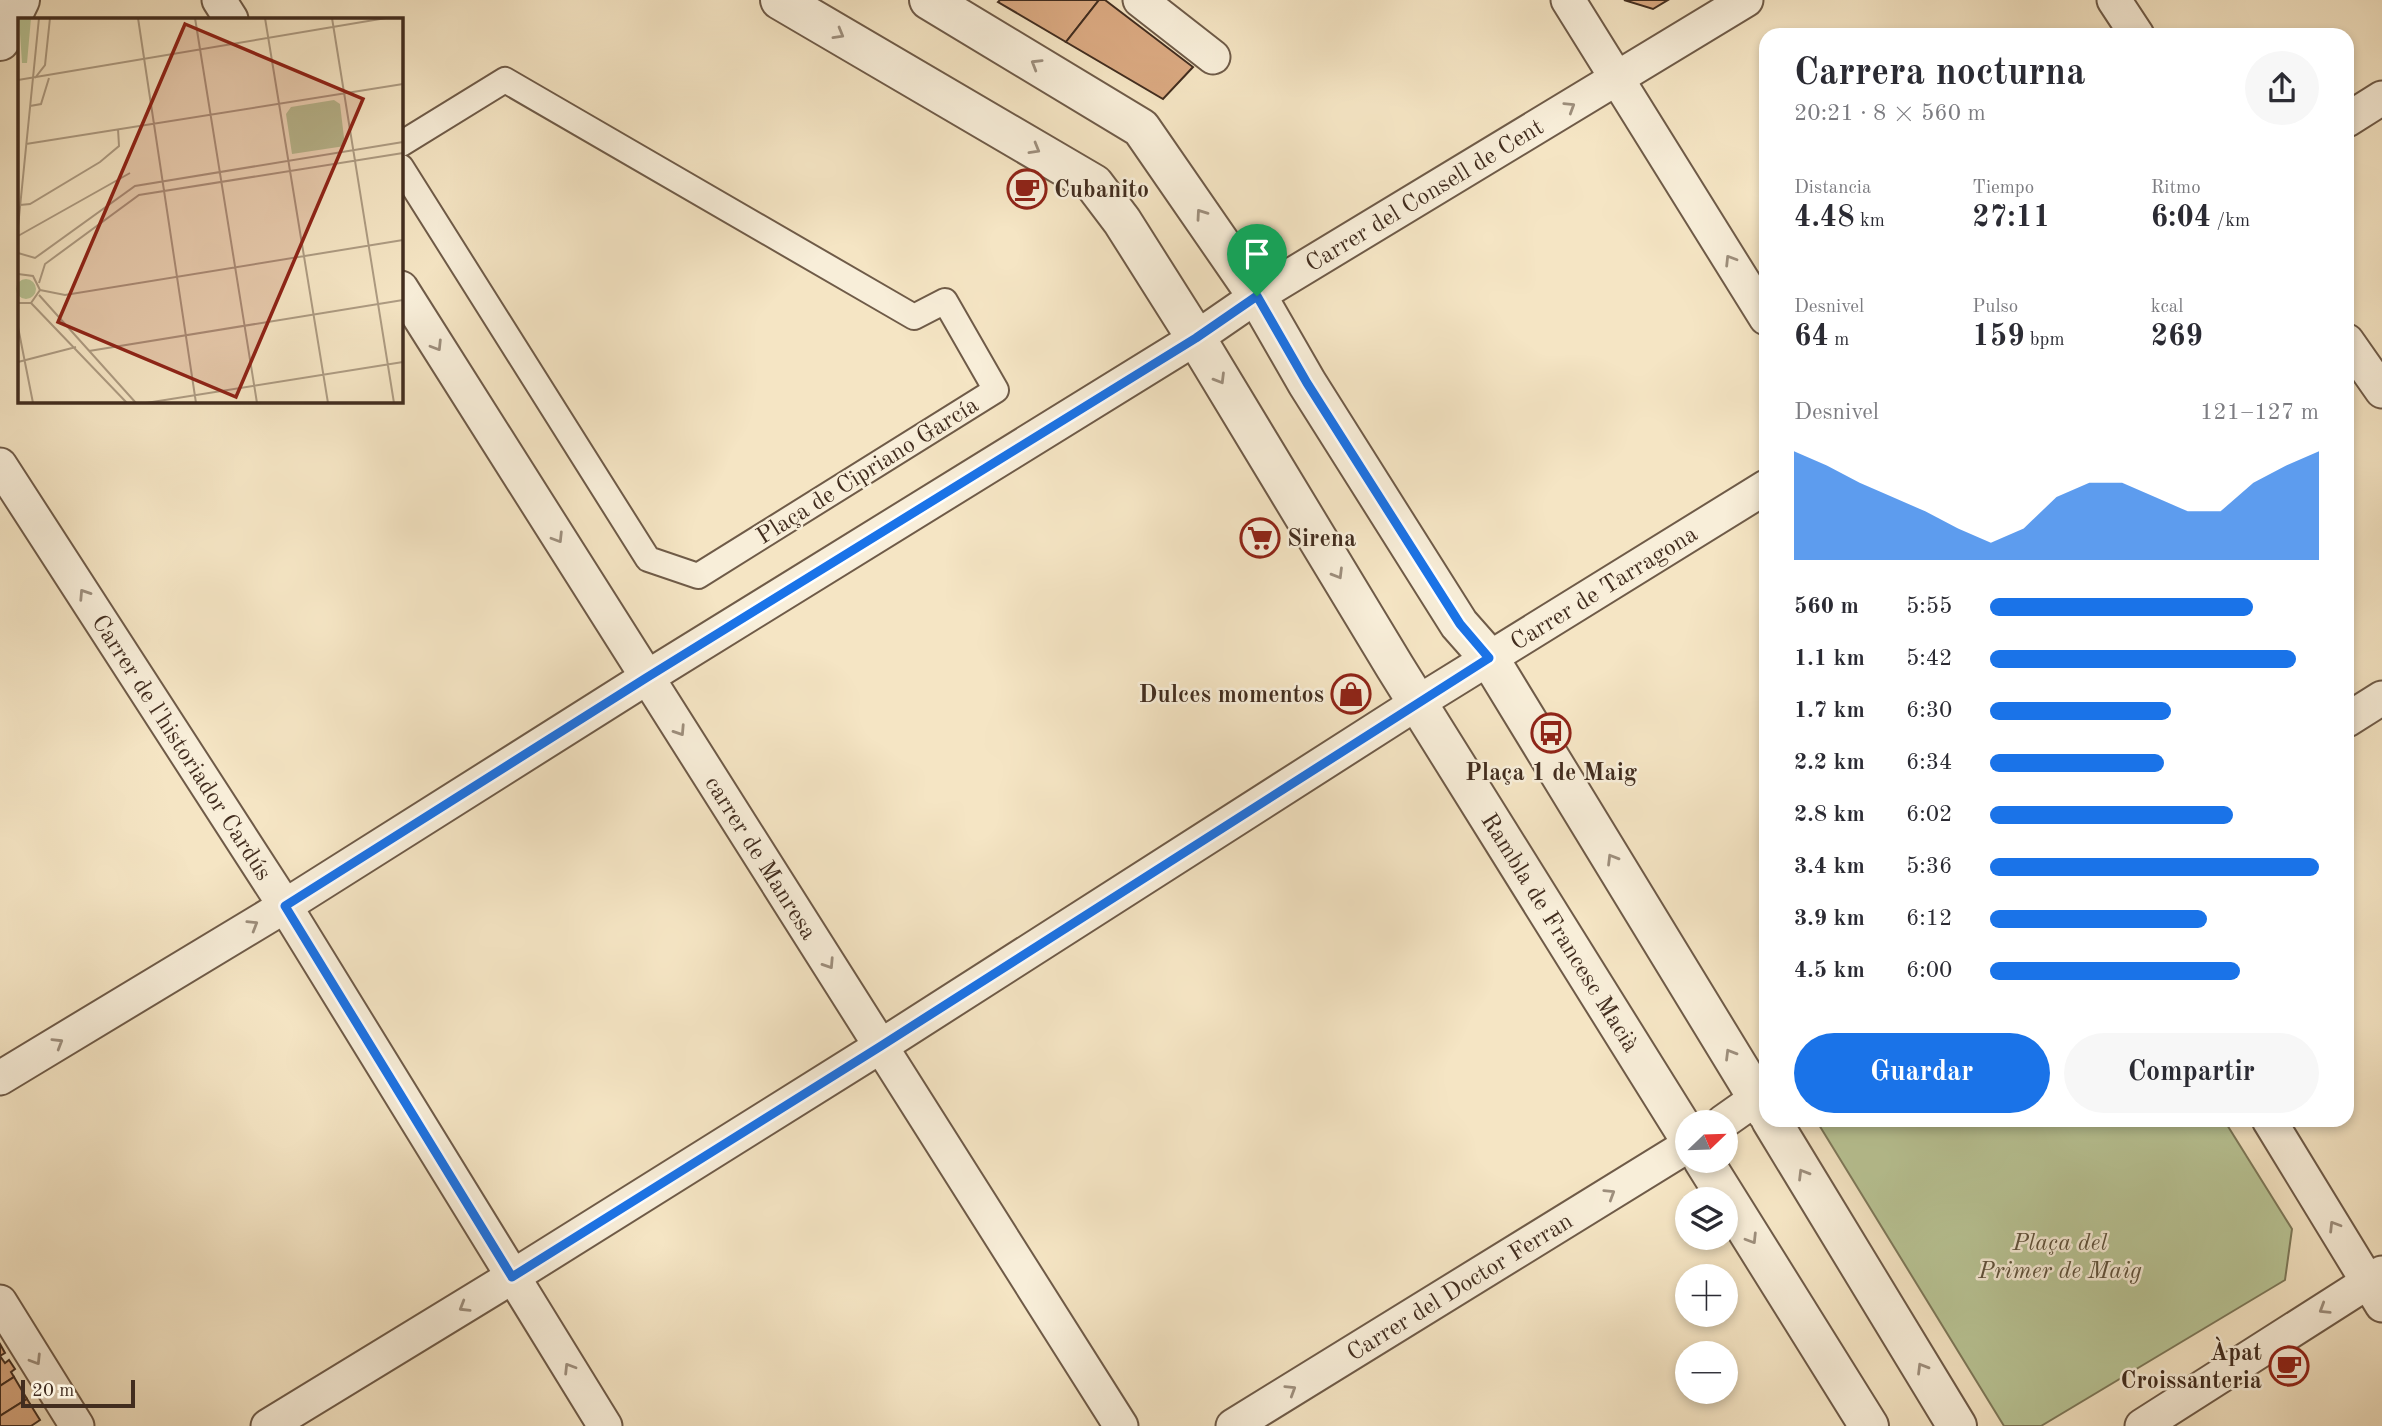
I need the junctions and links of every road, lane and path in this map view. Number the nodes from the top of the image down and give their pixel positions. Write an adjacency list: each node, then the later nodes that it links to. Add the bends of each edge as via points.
1 (20, 0): 11 (street)
2 (219, 0): 9 (street)
3 (780, 0): 21 (street, Rambla de Francesc Macià, one-way to 21, via 1094,184)
4 (929, 0): 19 (street, one-way to 4, via 1142,128)
5 (1140, 0): 12 (street)
6 (1567, 0): 13 (street)
7 (1746, 0): 13 (street, Carrer del Consell de Cent)
8 (2114, 0): 10 (street)
9 (230, 18)
10 (2132, 28)
11 (0, 41)
12 (1213, 57)
13 (1617, 78): 19 (street, Carrer del Consell de Cent, one-way to 13); 20 (street, one-way to 13)
14 (2382, 98): 15 (street)
15 (2354, 116)
16 (402, 143): 17 (street, Plaça de Cipriano García, via 505,80 914,317 944,302 996,390 698,576 648,559)
17 (402, 169)
18 (402, 290): 27 (street, carrer de Manresa, one-way to 27)
19 (1257, 296): 21 (street, Carrer del Consell de Cent); 26 (street, via 1452,612)
20 (1759, 307)
21 (1196, 338): 27 (street, Carrer del Consell de Cent); 29 (street, Rambla de Francesc Macià, one-way to 29)
22 (2354, 351): 23 (street)
23 (2382, 391)
24 (0, 464): 31 (street, Carrer de l'historiador Cardús, one-way to 24)
25 (1759, 491): 26 (street, Carrer de Tarragona)
26 (1489, 658): 29 (street, Carrer de Tarragona); 34 (street, one-way to 26)
27 (646, 678): 31 (street, Carrer del Consell de Cent); 32 (street, carrer de Manresa, one-way to 32)
28 (2382, 698): 30 (street)
29 (1417, 703): 32 (street, Carrer de Tarragona); 36 (street, Rambla de Francesc Macià)
30 (2354, 716)
31 (285, 906): 33 (street, Carrer del Consell de Cent, one-way to 31); 42 (street, Carrer de l'historiador Cardús)
32 (881, 1046): 42 (street, Carrer de Tarragona); 48 (street, carrer de Manresa)
33 (0, 1078)
34 (1759, 1094)
35 (1759, 1107): 37 (street)
36 (1675, 1116)
37 (1738, 1116)
38 (1779, 1127): 51 (street, one-way to 38)
39 (2274, 1127): 43 (street, one-way to 39)
40 (1675, 1153): 49 (street, Carrer del Doctor Ferran, one-way to 40)
41 (1711, 1173): 50 (street, one-way to 50)
42 (512, 1277): 46 (street, Carrer de Tarragona, one-way to 46); 47 (street, Carrer de l'historiador Cardús, one-way to 42)
43 (2377, 1287): 52 (street, one-way to 52)
44 (0, 1302): 45 (street, one-way to 45)
45 (77, 1426)
46 (268, 1426)
47 (605, 1426)
48 (1121, 1426)
49 (1233, 1426)
50 (1869, 1426)
51 (1957, 1426)
52 (2142, 1426)

